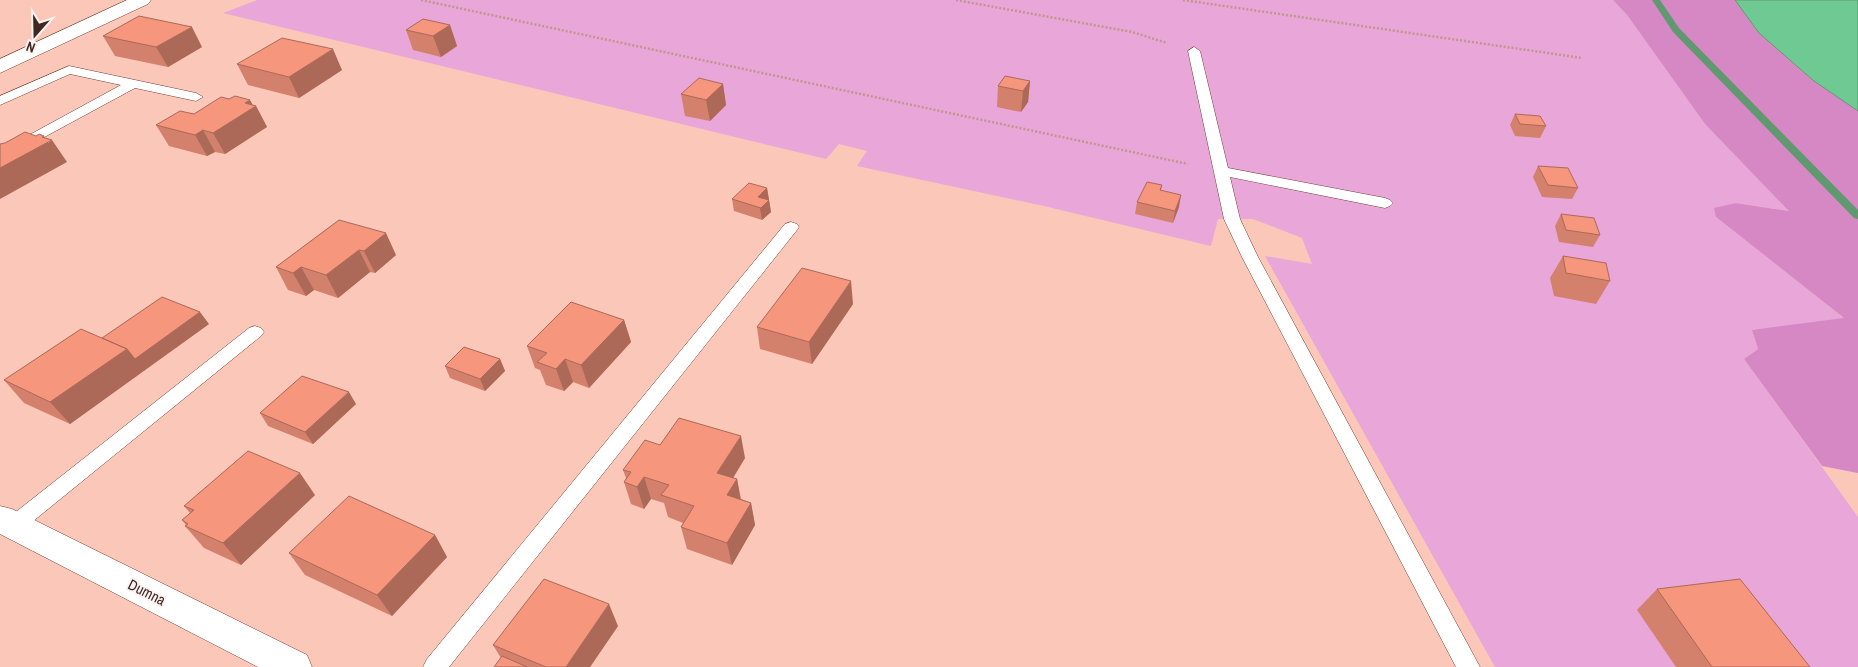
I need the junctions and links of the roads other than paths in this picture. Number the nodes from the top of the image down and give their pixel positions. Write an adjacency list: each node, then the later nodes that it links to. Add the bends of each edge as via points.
1 (142, 0): 3 (street)
2 (1194, 52): 8 (lane)
3 (0, 67)
4 (133, 84): 5 (lane); 6 (lane, via 69,70); 7 (lane)
5 (196, 97)
6 (0, 100)
7 (0, 156)
8 (1220, 171): 9 (lane); 15 (lane, via 1232,219 1250,257)
9 (1385, 202)
10 (792, 227): 14 (lane)
11 (255, 332): 12 (lane)
12 (7, 522): 13 (street, Dumna)
13 (294, 667)
14 (435, 667)
15 (1468, 667)

